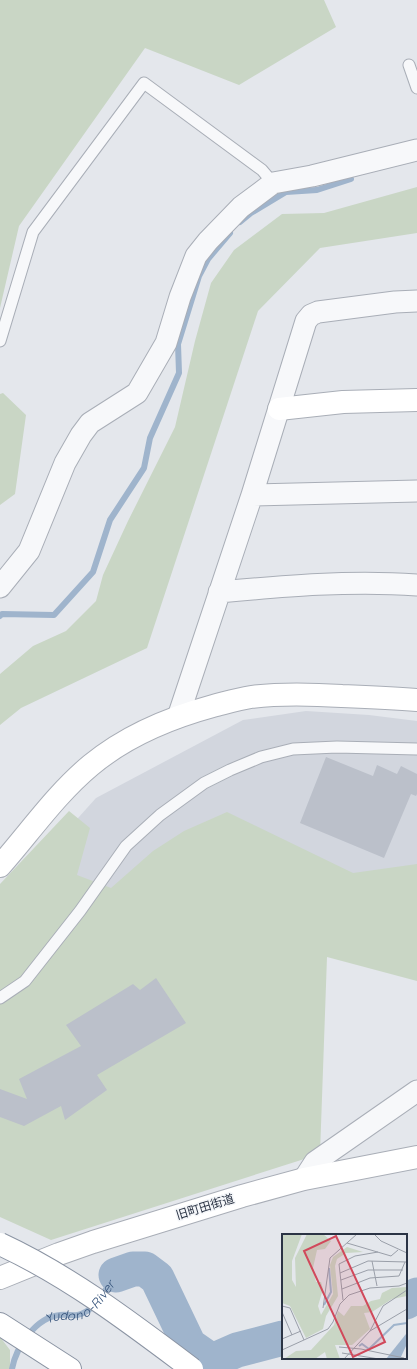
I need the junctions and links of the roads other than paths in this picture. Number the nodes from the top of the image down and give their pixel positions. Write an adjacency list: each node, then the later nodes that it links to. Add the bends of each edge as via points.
1 (409, 65): 2 (lane)
2 (417, 88)
3 (417, 150): 4 (street, via 312,176)
4 (273, 182): 6 (lane, via 262,170 144,83 33,232); 12 (street, via 241,207 196,256 166,343 137,393 90,423 81,435 65,463 29,551)
5 (417, 301): 8 (street, via 340,309 311,315 306,321)
6 (0, 341)
7 (417, 400): 8 (main road, via 343,402)
8 (279, 409): 10 (street)
9 (417, 491): 10 (street)
10 (252, 495): 13 (street)
11 (417, 585): 13 (street, via 367,582)
12 (0, 587)
13 (219, 592): 15 (street)
14 (417, 700): 15 (main road, via 303,694 267,695 232,701)
15 (178, 717): 17 (main road, via 134,736 91,765 71,783)
16 (417, 749): 18 (lane, via 293,749 261,757 204,783 160,815 126,846 80,911 25,981)
17 (0, 866)
18 (0, 998)
19 (417, 1091): 21 (street, via 315,1162)
20 (417, 1157): 21 (main road, 旧町田街道)
21 (304, 1179): 23 (main road, 旧町田街道, via 93,1242)
22 (0, 1244): 26 (main road, bridge, via 63,1278 129,1322)
23 (0, 1278)
24 (0, 1324): 25 (main road)
25 (70, 1369)
26 (192, 1369)

